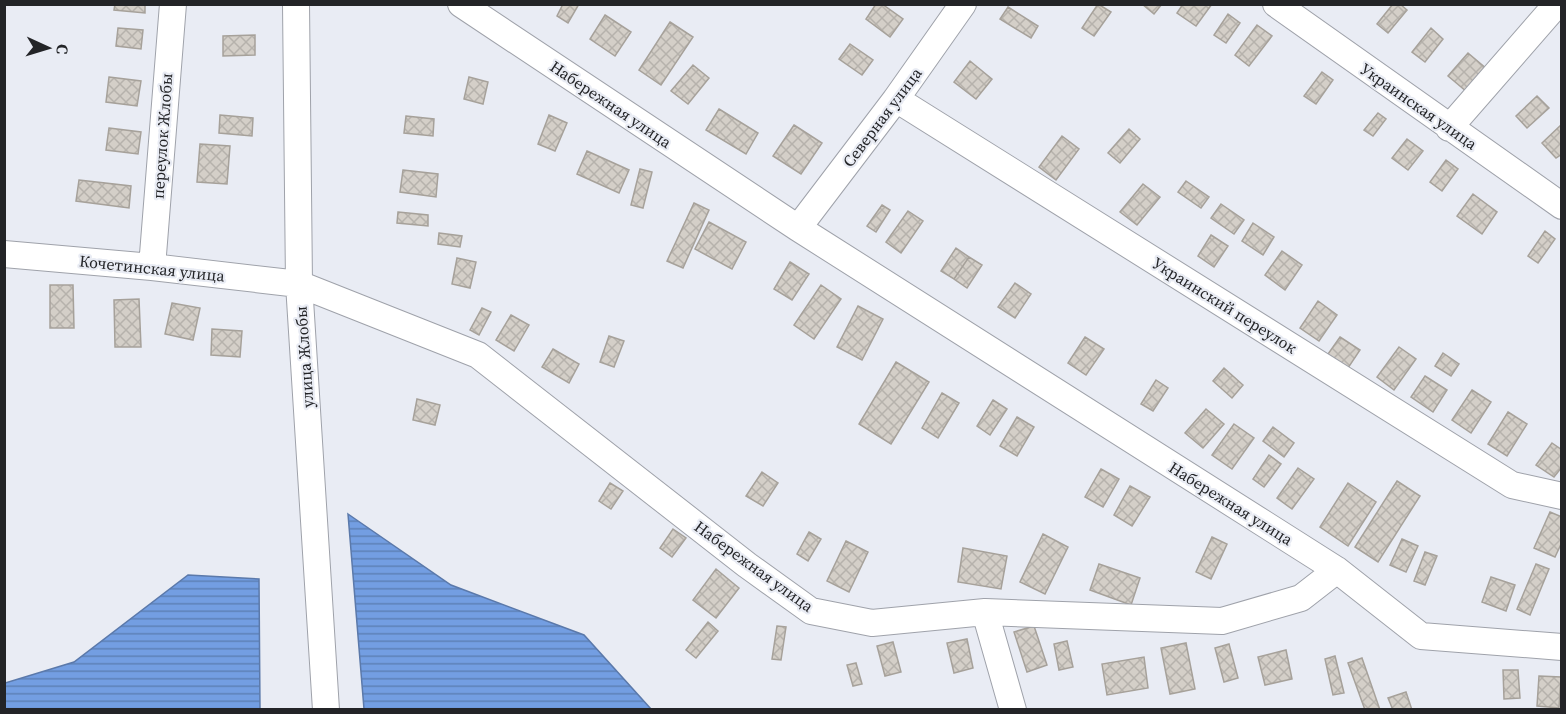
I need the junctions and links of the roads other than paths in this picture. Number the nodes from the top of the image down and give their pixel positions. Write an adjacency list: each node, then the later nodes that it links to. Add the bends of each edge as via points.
1 (172, 4): 12 (street, переулок Жлобы)
2 (296, 4): 13 (street, улица Жлобы)
3 (461, 4): 10 (street, Набережная улица)
4 (963, 4): 7 (street, Северная улица)
5 (1276, 4): 8 (street, Украинская улица)
6 (1557, 4): 8 (street)
7 (896, 99): 10 (street, Северная улица); 14 (street, Украинский переулок, via 1512,485)
8 (1449, 128): 9 (street, Украинская улица)
9 (1562, 206)
10 (798, 228): 15 (street, Набережная улица)
11 (4, 254): 12 (street, Кочетинская улица)
12 (152, 267): 13 (street, Кочетинская улица)
13 (300, 284): 16 (street, Набережная улица, via 478,355 810,611 872,623); 18 (street, улица Жлобы)
14 (1562, 496)
15 (1337, 570): 16 (street, Набережная улица, via 1300,598 1222,621); 17 (street, Набережная улица, via 1421,636)
16 (985, 612): 19 (street)
17 (1562, 647)
18 (326, 710)
19 (1013, 710)

